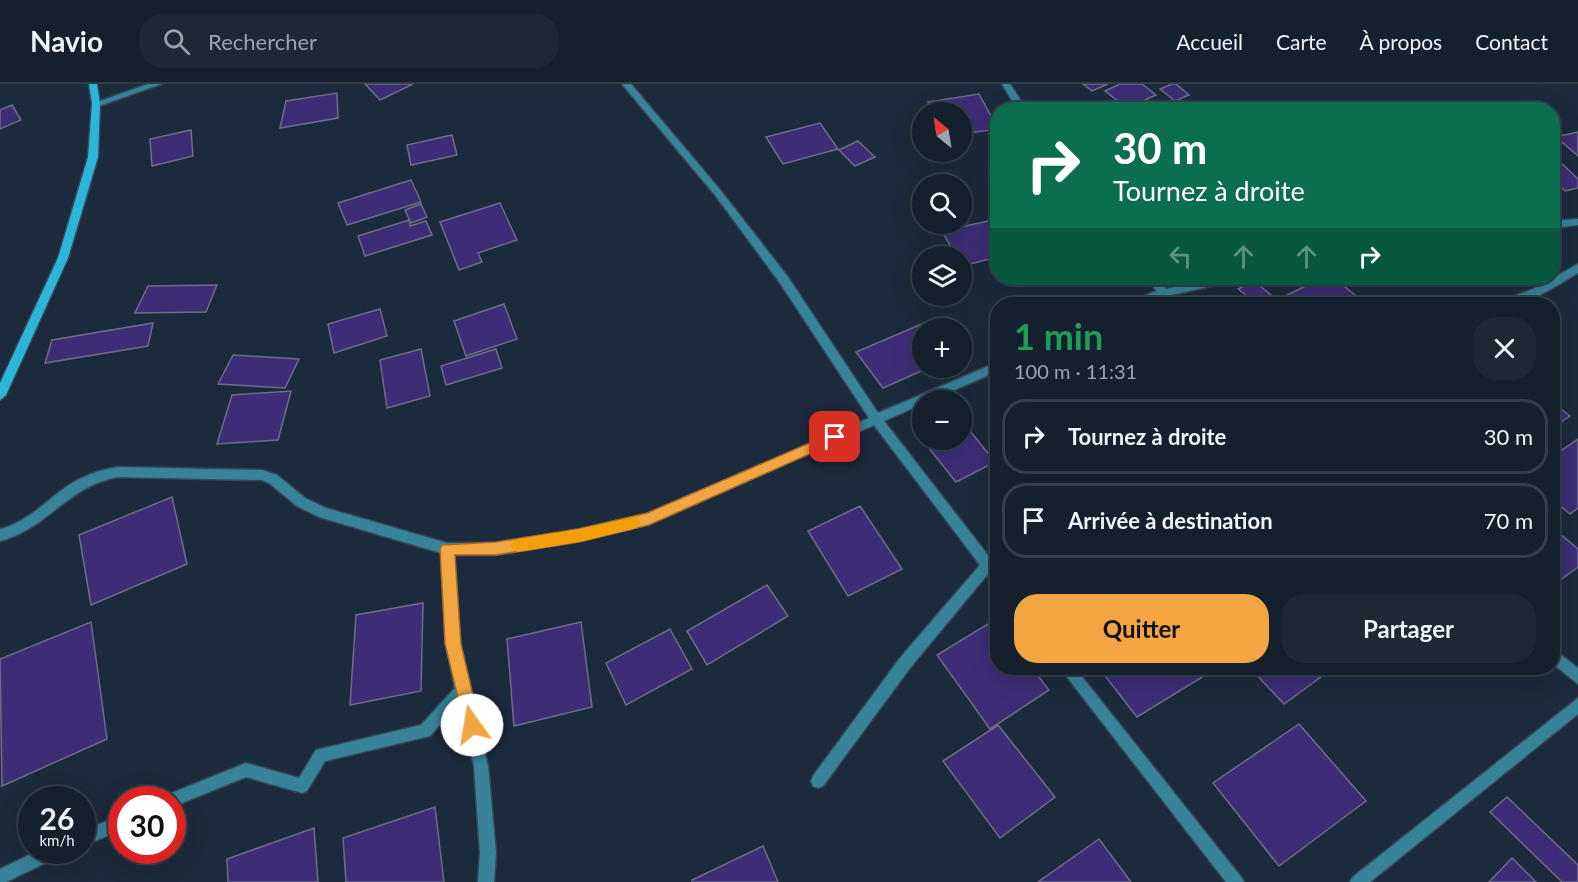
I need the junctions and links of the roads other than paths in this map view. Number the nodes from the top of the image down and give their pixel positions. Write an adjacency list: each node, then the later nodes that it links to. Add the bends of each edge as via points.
1 (93, 84): 6 (main road)
2 (157, 84): 6 (street)
3 (626, 84): 20 (street, via 718,193 784,280)
4 (1006, 84): 5 (street)
5 (1018, 102)
6 (96, 104): 19 (main road, via 93,156 63,258)
7 (1576, 224): 8 (street)
8 (1560, 225)
9 (1578, 268): 10 (street)
10 (1560, 279)
11 (1158, 285): 14 (street)
12 (1196, 285): 14 (street)
13 (1549, 285): 17 (street)
14 (1164, 292): 15 (street); 16 (street)
15 (1152, 297)
16 (1169, 297)
17 (1524, 297)
18 (990, 369): 20 (street)
19 (0, 395)
20 (876, 419): 22 (street, via 649,519 496,549); 23 (street)
21 (0, 535): 22 (street, via 15,531 98,475 262,475 323,513)
22 (447, 549): 25 (street)
23 (990, 561)
24 (990, 565): 30 (street, via 905,663)
25 (453, 644): 31 (street, via 462,690 425,731 321,755 302,786 246,770); 34 (street, via 481,766 488,853)
26 (1560, 661): 28 (street)
27 (1073, 675): 35 (street)
28 (1578, 677)
29 (1578, 705): 36 (street)
30 (818, 781)
31 (186, 794)
32 (27, 864): 33 (street)
33 (0, 877)
34 (486, 882)
35 (1236, 882)
36 (1358, 882)

